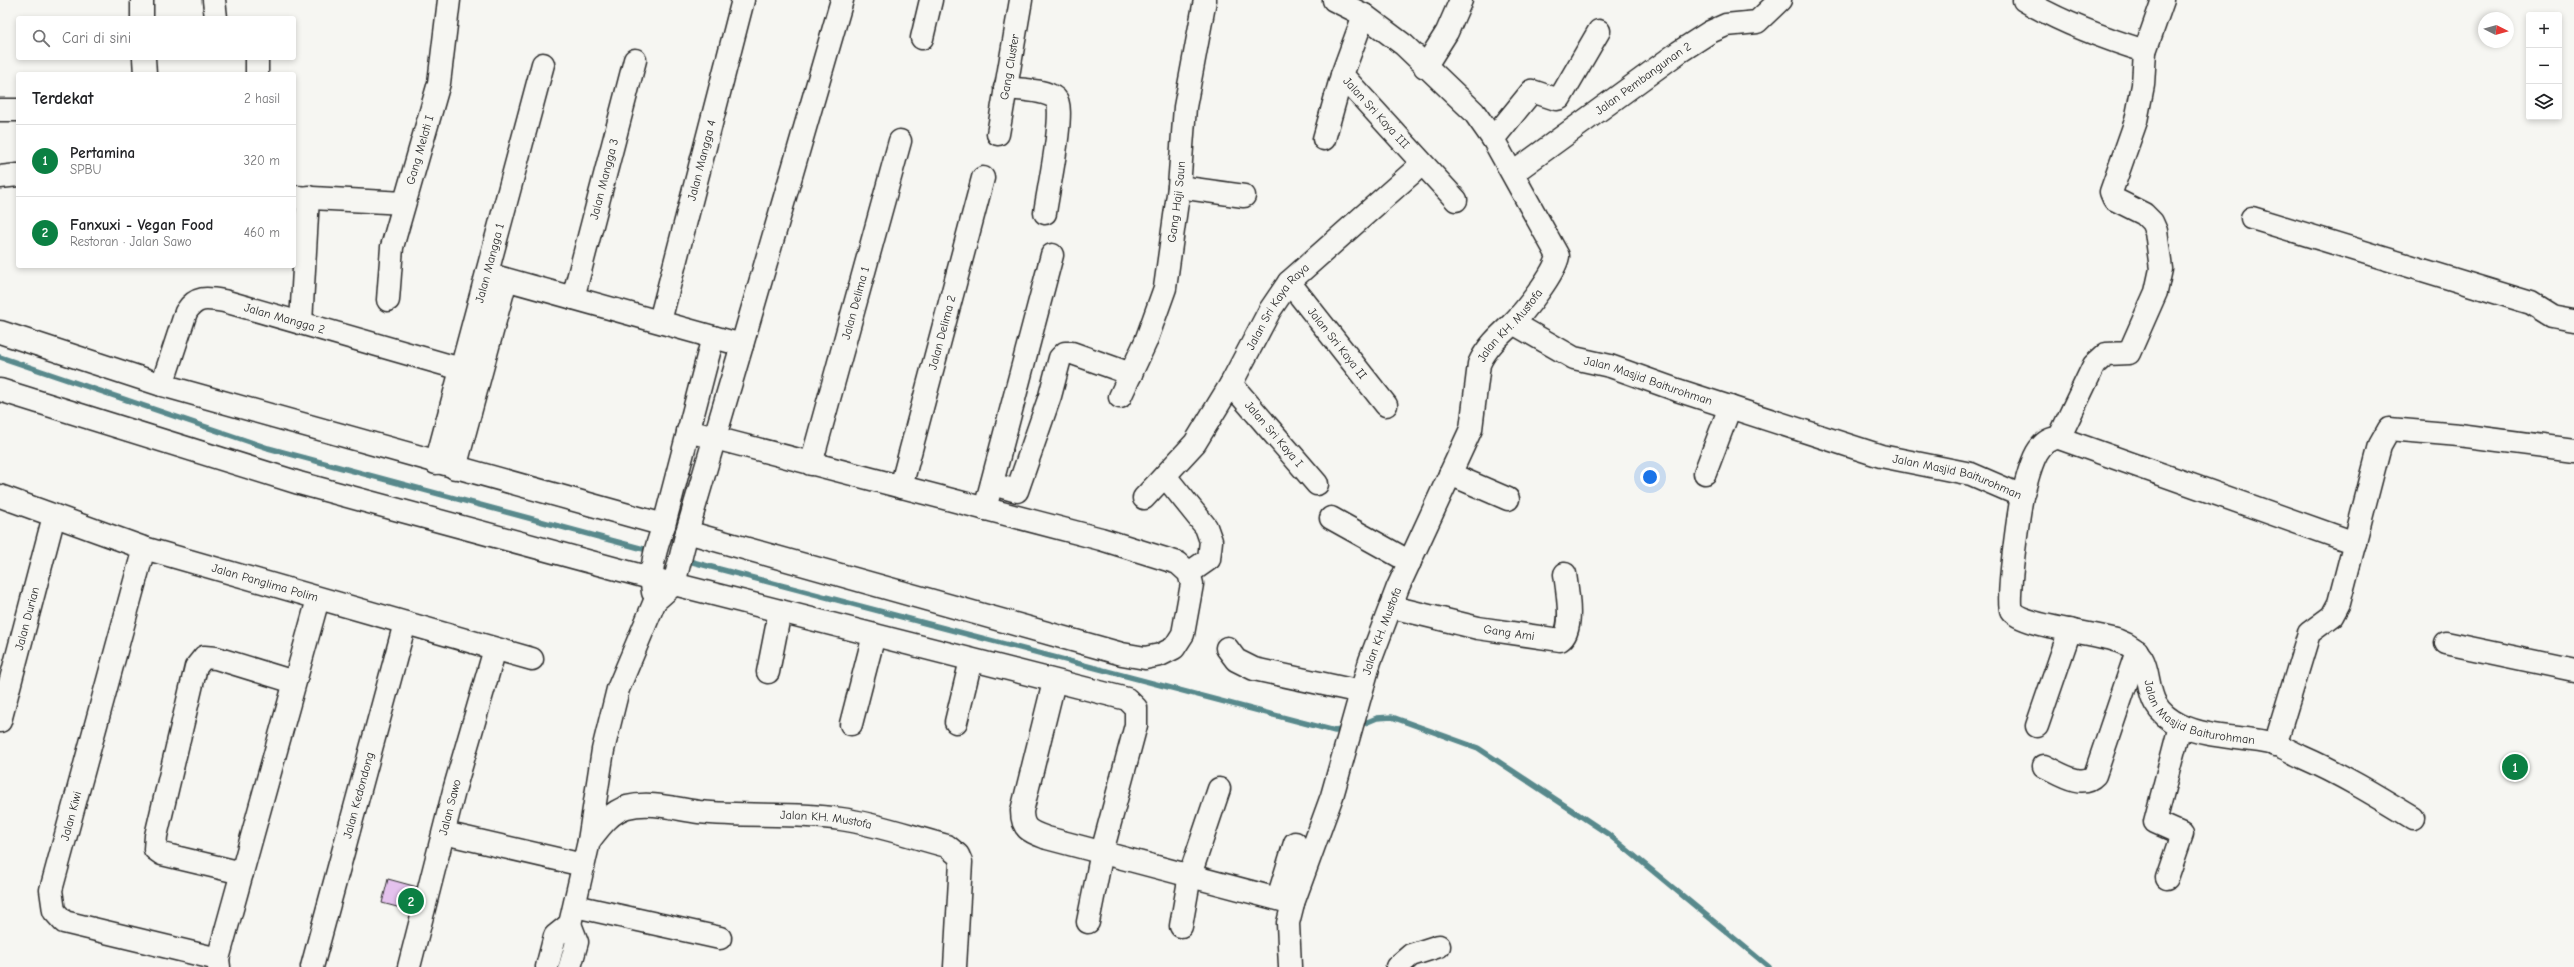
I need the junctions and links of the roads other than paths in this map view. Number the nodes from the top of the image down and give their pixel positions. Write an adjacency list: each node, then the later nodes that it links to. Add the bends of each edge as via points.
1 (142, 0): 15 (street)
2 (214, 0): 16 (street)
3 (449, 0): 44 (street, Gang Melati I, via 439,83)
4 (743, 0): 55 (street, Jalan Mangga 4)
5 (842, 0): 60 (street)
6 (931, 0): 18 (street)
7 (1020, 0): 28 (street, Gang Cluster)
8 (1205, 0): 40 (street, Gang Haji Saun, via 1185,107)
9 (1334, 0): 14 (street, Jalan KH. Mustofa)
10 (1461, 0): 24 (street, via 1447,32)
11 (1780, 0): 36 (street, Jalan Pembangunan 2, via 1757,22 1715,30 1679,52)
12 (2024, 0): 19 (street, via 2052,16 2102,38)
13 (2163, 0): 19 (street)
14 (1364, 15): 24 (street, Jalan KH. Mustofa, via 1404,45); 27 (street, Jalan Sri Kaya III)
15 (142, 16)
16 (216, 16)
17 (1599, 31): 33 (street, via 1560,98 1532,91)
18 (922, 38)
19 (2145, 51): 71 (street, via 2144,85 2136,121 2111,192 2114,199 2144,214 2152,222 2156,231 2161,269 2156,292 2129,352 2106,354 2094,364)
20 (144, 60): 25 (street)
21 (257, 60): 26 (street)
22 (634, 60): 50 (street, Jalan Mangga 3)
23 (543, 64): 48 (street, Jalan Mangga 1)
24 (1425, 67): 33 (street, Jalan KH. Mustofa, via 1474,112)
25 (145, 72)
26 (257, 72)
27 (1342, 75): 32 (street); 35 (street, Jalan Sri Kaya III)
28 (1006, 88): 31 (street, Gang Cluster); 45 (street, via 1042,93 1056,99 1060,105 1061,121)
29 (0, 110): 30 (street)
30 (16, 110)
31 (998, 134)
32 (1324, 139)
33 (1493, 139): 36 (street, Jalan KH. Mustofa)
34 (900, 141): 73 (street, Jalan Delima 1)
35 (1422, 164): 43 (street, Jalan Sri Kaya III); 49 (street, Jalan Sri Kaya Raya)
36 (1512, 173): 57 (street, Jalan KH. Mustofa, via 1558,256 1552,272)
37 (16, 175): 38 (street)
38 (0, 177)
39 (983, 178): 81 (street, Jalan Delima 2)
40 (1180, 187): 41 (street); 62 (street, Gang Haji Saun, via 1164,288 1146,341)
41 (1244, 196)
42 (301, 197): 44 (street); 56 (street)
43 (1456, 200)
44 (404, 203): 51 (street, Gang Melati I, via 392,247)
45 (1045, 213)
46 (2252, 218): 52 (street)
47 (1052, 255): 79 (street)
48 (496, 277): 50 (street); 61 (street, Jalan Mangga 1); 74 (street, Jalan Mangga 1)
49 (1289, 282): 63 (street, Jalan Sri Kaya Raya, via 1270,310); 67 (street, Jalan Sri Kaya II)
50 (573, 298): 55 (street)
51 (388, 300)
52 (2531, 303): 53 (street, via 2554,302); 54 (street, via 2552,316)
53 (2574, 305)
54 (2574, 320)
55 (660, 321): 59 (street)
56 (301, 323): 61 (street, Jalan Mangga 2); 64 (street, Jalan Mangga 2, via 224,301 199,298 186,312)
57 (1513, 323): 68 (street, Jalan Masjid Baiturohman, via 1574,358 1610,366); 76 (street, Jalan KH. Mustofa, via 1482,356 1471,429)
58 (0, 332): 64 (street)
59 (713, 337): 60 (street); 69 (street)
60 (742, 346): 70 (street)
61 (461, 369): 74 (street, Jalan Mangga 1)
62 (1131, 374): 66 (street, Gang Haji Saun); 79 (street, via 1072,352 1065,353 1060,358 1050,396 1017,491)
63 (1231, 384): 77 (street, Jalan Sri Kaya Raya, via 1195,443); 80 (street, Jalan Sri Kaya I)
64 (162, 385): 74 (street)
65 (0, 390): 96 (street, via 299,483)
66 (1120, 397)
67 (1386, 405)
68 (1730, 407): 75 (street); 84 (street, Jalan Masjid Baiturohman, via 1880,456 1972,474)
69 (688, 431): 70 (street); 78 (street)
70 (714, 438): 73 (street); 82 (street)
71 (2059, 438): 84 (street, via 2044,441 2037,452); 92 (street)
72 (2574, 450): 92 (street, via 2389,429 2380,444)
73 (811, 464): 81 (street)
74 (445, 466): 90 (street)
75 (1705, 473)
76 (1450, 474): 86 (street); 94 (street, Jalan KH. Mustofa)
77 (1165, 476): 85 (street, Jalan Sri Kaya Raya); 95 (street, via 1206,527 1211,541 1209,559)
78 (675, 481): 82 (street, via 683,476 696,479); 90 (street)
79 (992, 484): 87 (street)
80 (1317, 484)
81 (900, 487): 87 (street)
82 (699, 491): 91 (street)
83 (0, 496): 88 (street, Jalan Panglima Polim)
84 (2022, 496): 104 (street, Jalan Masjid Baiturohman, via 2008,600 2011,610 2023,619)
85 (1144, 498)
86 (1508, 499)
87 (985, 509): 95 (street, via 1108,541 1178,563)
88 (54, 516): 93 (street, Jalan Panglima Polim); 117 (street, Jalan Durian)
89 (1331, 518): 94 (street)
90 (661, 533): 96 (street)
91 (685, 540): 95 (street, via 1145,658 1160,655 1174,648 1183,634 1192,584); 98 (street)
92 (2355, 543): 122 (street, via 2336,611 2312,629 2306,640)
93 (144, 548): 99 (street, Jalan Panglima Polim); 140 (street, Jalan Kiwi, via 51,890 54,911 64,922)
94 (1410, 562): 101 (street, Jalan KH. Mustofa)
95 (1189, 573)
96 (651, 574): 98 (street); 100 (street)
97 (1565, 574): 101 (street, Gang Ami, via 1568,625 1560,640 1478,628)
98 (676, 579): 100 (street); 102 (street)
99 (318, 599): 103 (street, Jalan Panglima Polim); 114 (street)
100 (655, 601): 127 (street, via 618,689 603,750)
101 (1392, 607): 116 (street, Jalan KH. Mustofa, via 1370,661)
102 (780, 611): 105 (street); 113 (street)
103 (405, 623): 108 (street, Jalan Panglima Polim); 141 (street, Jalan Kedondong)
104 (2070, 630): 109 (street, Jalan Masjid Baiturohman, via 2107,637); 120 (street)
105 (874, 635): 111 (street); 119 (street)
106 (2446, 643): 112 (street)
107 (1227, 648): 116 (street, via 1236,660 1254,669)
108 (494, 649): 110 (street, Jalan Panglima Polim); 126 (street, Jalan Sawo)
109 (2137, 651): 121 (street, Jalan Masjid Baiturohman, via 2147,668 2149,694 2154,703 2164,715); 123 (street, via 2095,775 2090,780 2082,782)
110 (532, 659)
111 (971, 660): 115 (street); 118 (street)
112 (2574, 670)
113 (768, 672)
114 (294, 682): 131 (street); 131 (street, via 216,658 204,657 196,667 155,849 162,854)
115 (1054, 682): 129 (street, via 1022,811 1022,822 1026,829 1036,834); 129 (street, via 1127,699 1136,708 1136,725)
116 (1361, 692): 134 (street, Jalan KH. Mustofa, via 1322,825)
117 (1, 717)
118 (956, 722)
119 (851, 724)
120 (2037, 726)
121 (2180, 726): 122 (street, Jalan Masjid Baiturohman); 133 (street, via 2155,822 2182,834)
122 (2275, 745): 125 (street, Jalan Masjid Baiturohman, via 2330,769)
123 (2044, 766)
124 (1219, 789): 132 (street)
125 (2413, 818)
126 (444, 833): 130 (street); 142 (street, Jalan Sawo)
127 (589, 841): 130 (street); 145 (street, Jalan KH. Mustofa, via 606,820 626,807 648,805 700,812 782,814 842,819 947,846 958,855 960,862)
128 (1295, 844): 134 (street)
129 (1102, 852): 132 (street); 136 (street)
130 (583, 865): 135 (street)
131 (242, 873): 140 (street)
132 (1190, 875): 134 (street); 137 (street)
133 (2167, 878)
134 (1285, 900): 146 (street)
135 (572, 915): 138 (street); 143 (street, via 555,936); 144 (street, via 577,942)
136 (1088, 922)
137 (1181, 926)
138 (720, 938)
139 (1439, 946): 147 (street, via 1410,955)
140 (218, 963)
141 (312, 967)
142 (409, 967)
143 (547, 967)
144 (570, 967)
145 (955, 967)
146 (1290, 967)
147 (1397, 967)

